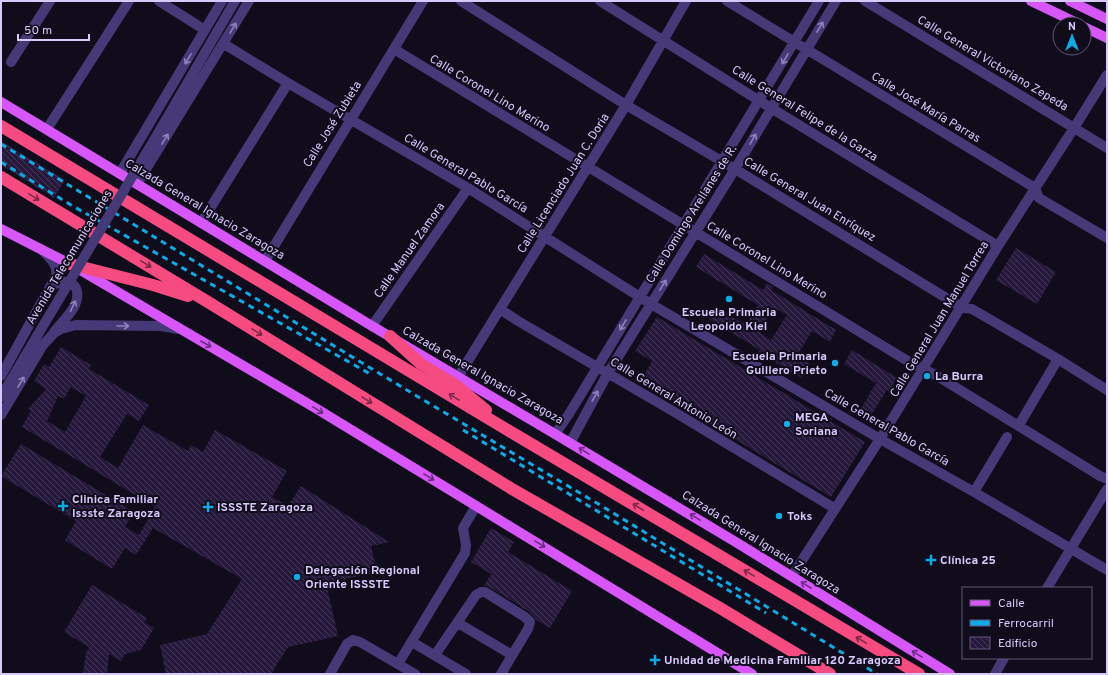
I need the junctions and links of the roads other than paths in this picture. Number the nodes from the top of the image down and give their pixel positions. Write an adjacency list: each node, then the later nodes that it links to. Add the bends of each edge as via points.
1 (50, 1): 27 (street)
2 (129, 1): 37 (street)
3 (159, 1): 19 (street)
4 (222, 1): 19 (street)
5 (235, 1): 76 (street, Avenida Telecomunicaciones, bridge)
6 (249, 1): 24 (street, one-way to 6)
7 (423, 1): 25 (street, Calle José Zubieta)
8 (461, 1): 32 (street, Calle General Juan Enríquez)
9 (600, 1): 22 (street, Calle General Felipe de la Garza)
10 (686, 1): 22 (street, Calle Licenciado Juan C. Doria)
11 (727, 1): 23 (street, Calle José María Parras)
12 (819, 1): 23 (street, Calle Domingo Arellanes de R.)
13 (836, 1): 26 (street, Calle Domingo Arellanes de R., one-way to 13)
14 (865, 1): 36 (street, Calle General Victoriano Zepeda)
15 (1031, 1): 17 (main road)
16 (1074, 2): 18 (main road)
17 (1062, 16)
18 (1107, 19)
19 (205, 30): 38 (street, one-way to 38)
20 (1092, 30): 21 (main road)
21 (1107, 38)
22 (663, 40): 30 (street, Calle General Felipe de la Garza); 32 (street, Calle Licenciado Juan C. Doria)
23 (795, 42): 26 (street, Calle José María Parras); 30 (street, Calle Domingo Arellanes de R., one-way to 30)
24 (224, 44): 29 (street, Calle General Pablo García); 40 (street, one-way to 24)
25 (394, 49): 34 (street, Calle José Zubieta); 42 (street, Calle Coronel Lino Merino)
26 (807, 50): 33 (street, Calle Domingo Arellanes de R.); 48 (street, Calle José María Parras)
27 (11, 62)
28 (1107, 74): 36 (street, Calle General Juan Manuel Torrea)
29 (288, 83): 34 (street, Calle General Pablo García); 49 (street)
30 (760, 101): 33 (street, Calle General Felipe de la Garza); 41 (street, Calle Domingo Arellanes de R.)
31 (1, 102): 37 (main road, Calzada General Ignacio Zaragoza)
32 (626, 105): 41 (street, Calle General Juan Enríquez); 42 (street, Calle Licenciado Juan C. Doria)
33 (771, 108): 43 (street, Calle Domingo Arellanes de R., one-way to 33); 55 (street, Calle General Felipe de la Garza)
34 (350, 119): 47 (street, Calle General Pablo García); 57 (street, Calle José Zubieta)
35 (1, 126): 82 (highway, one-way to 35)
36 (1074, 128): 39 (street, Calle General Victoriano Zepeda); 48 (street, Calle General Juan Manuel Torrea)
37 (47, 129): 44 (main road, Calzada General Ignacio Zaragoza)
38 (139, 142): 40 (street, via 145,152); 44 (street)
39 (1107, 148)
40 (157, 152): 46 (street)
41 (723, 163): 43 (street, Calle General Juan Enríquez); 50 (street, Calle Domingo Arellanes de R.)
42 (587, 167): 50 (street, Calle Coronel Lino Merino); 53 (street, Calle Licenciado Juan C. Doria)
43 (735, 169): 52 (street, Calle Domingo Arellanes de R.); 63 (street, Calle General Juan Enríquez)
44 (120, 173): 46 (main road, Calzada General Ignacio Zaragoza)
45 (1, 177): 61 (highway, one-way to 61)
46 (138, 184): 49 (main road, Calzada General Ignacio Zaragoza)
47 (468, 188): 53 (street, Calle General Pablo García); 65 (street, Calle Manuel Zamora)
48 (1035, 188): 54 (street, Calle José María Parras, via 1039,198); 55 (street, Calle General Juan Manuel Torrea)
49 (201, 223): 57 (main road, Calzada General Ignacio Zaragoza)
50 (683, 225): 52 (street, Calle Coronel Lino Merino); 60 (street, Calle Domingo Arellanes de R.)
51 (1, 229): 56 (main road)
52 (695, 232): 62 (street, Calle Domingo Arellanes de R., one-way to 52); 72 (street, Calle Coronel Lino Merino)
53 (546, 237): 60 (street, Calle General Pablo García); 64 (street, Calle Licenciado Juan C. Doria)
54 (1107, 238)
55 (998, 246): 63 (street, Calle General Juan Manuel Torrea)
56 (42, 249): 58 (main road); 59 (street, Avenida Telecomunicaciones, via 56,268 56,276)
57 (265, 261): 65 (main road, Calzada General Ignacio Zaragoza)
58 (70, 264): 61 (highway); 66 (main road)
59 (51, 287): 67 (street, one-way to 59, via 74,306 77,294 74,286 67,281); 71 (street, Avenida Telecomunicaciones)
60 (640, 297): 62 (street, Calle General Pablo García); 70 (street, Calle Domingo Arellanes de R., one-way to 70)
61 (208, 302): 107 (highway, one-way to 107, via 512,489)
62 (651, 304): 73 (street, Calle Domingo Arellanes de R.); 84 (street, Calle General Pablo García)
63 (961, 307): 69 (street, Calle General Juan Enríquez, via 972,309); 72 (street, Calle General Juan Manuel Torrea)
64 (500, 309): 70 (street, Calle General Antonio León); 74 (street, Calle Licenciado Juan C. Doria)
65 (372, 326): 68 (main road, Calzada General Ignacio Zaragoza)
66 (182, 331): 67 (street, Avenida Telecomunicaciones, one-way to 66, via 61,329 76,325 161,326); 89 (main road, one-way to 89)
67 (50, 336): 78 (street, Avenida Telecomunicaciones, one-way to 67)
68 (390, 336): 74 (main road, Calzada General Ignacio Zaragoza); 82 (highway, via 421,364 457,386)
69 (1058, 360): 75 (street, Calle General Juan Enríquez); 80 (street)
70 (598, 368): 73 (street, Calle General Antonio León); 77 (street, Calle Domingo Arellanes de R.)
71 (3, 370)
72 (922, 370): 80 (street, Calle Coronel Lino Merino, via 934,374); 84 (street, Calle General Juan Manuel Torrea)
73 (608, 373): 79 (street, Calle Domingo Arellanes de R., one-way to 73); 90 (street, Calle General Antonio León)
74 (458, 377): 81 (main road, Calzada General Ignacio Zaragoza)
75 (1107, 390)
76 (1, 397)
77 (569, 414): 79 (street); 81 (street, Calle Domingo Arellanes de R.)
78 (1, 415)
79 (582, 420): 85 (street, Calle Domingo Arellanes de R.)
80 (1019, 425): 86 (street, Calle Coronel Lino Merino)
81 (555, 434): 85 (main road, Calzada General Ignacio Zaragoza)
82 (516, 435): 101 (highway, one-way to 82)
83 (1007, 437): 88 (street)
84 (880, 439): 88 (street, Calle General Pablo García); 90 (street, Calle General Juan Manuel Torrea)
85 (570, 443): 93 (main road, Calzada General Ignacio Zaragoza, one-way to 85)
86 (1107, 479)
87 (1107, 489): 91 (street)
88 (974, 492): 91 (street, Calle General Pablo García)
89 (476, 506): 96 (street, via 463,528 465,552); 106 (main road, one-way to 106)
90 (834, 508): 93 (street, Calle General Juan Manuel Torrea)
91 (1070, 548): 92 (street, Calle General Pablo García); 94 (street)
92 (1107, 570)
93 (792, 576): 108 (main road, Calzada General Ignacio Zaragoza, one-way to 93)
94 (1048, 587)
95 (458, 623): 97 (street); 98 (street); 98 (street, via 478,593 488,594 530,622)
96 (412, 642): 97 (street); 100 (street)
97 (435, 655): 104 (street)
98 (512, 655): 105 (street)
99 (1003, 659): 109 (street)
100 (398, 664): 102 (street, via 353,640); 103 (street)
101 (918, 673)
102 (330, 674)
103 (415, 674)
104 (466, 674)
105 (501, 674)
106 (752, 674)
107 (830, 674)
108 (950, 674)
109 (995, 674)

